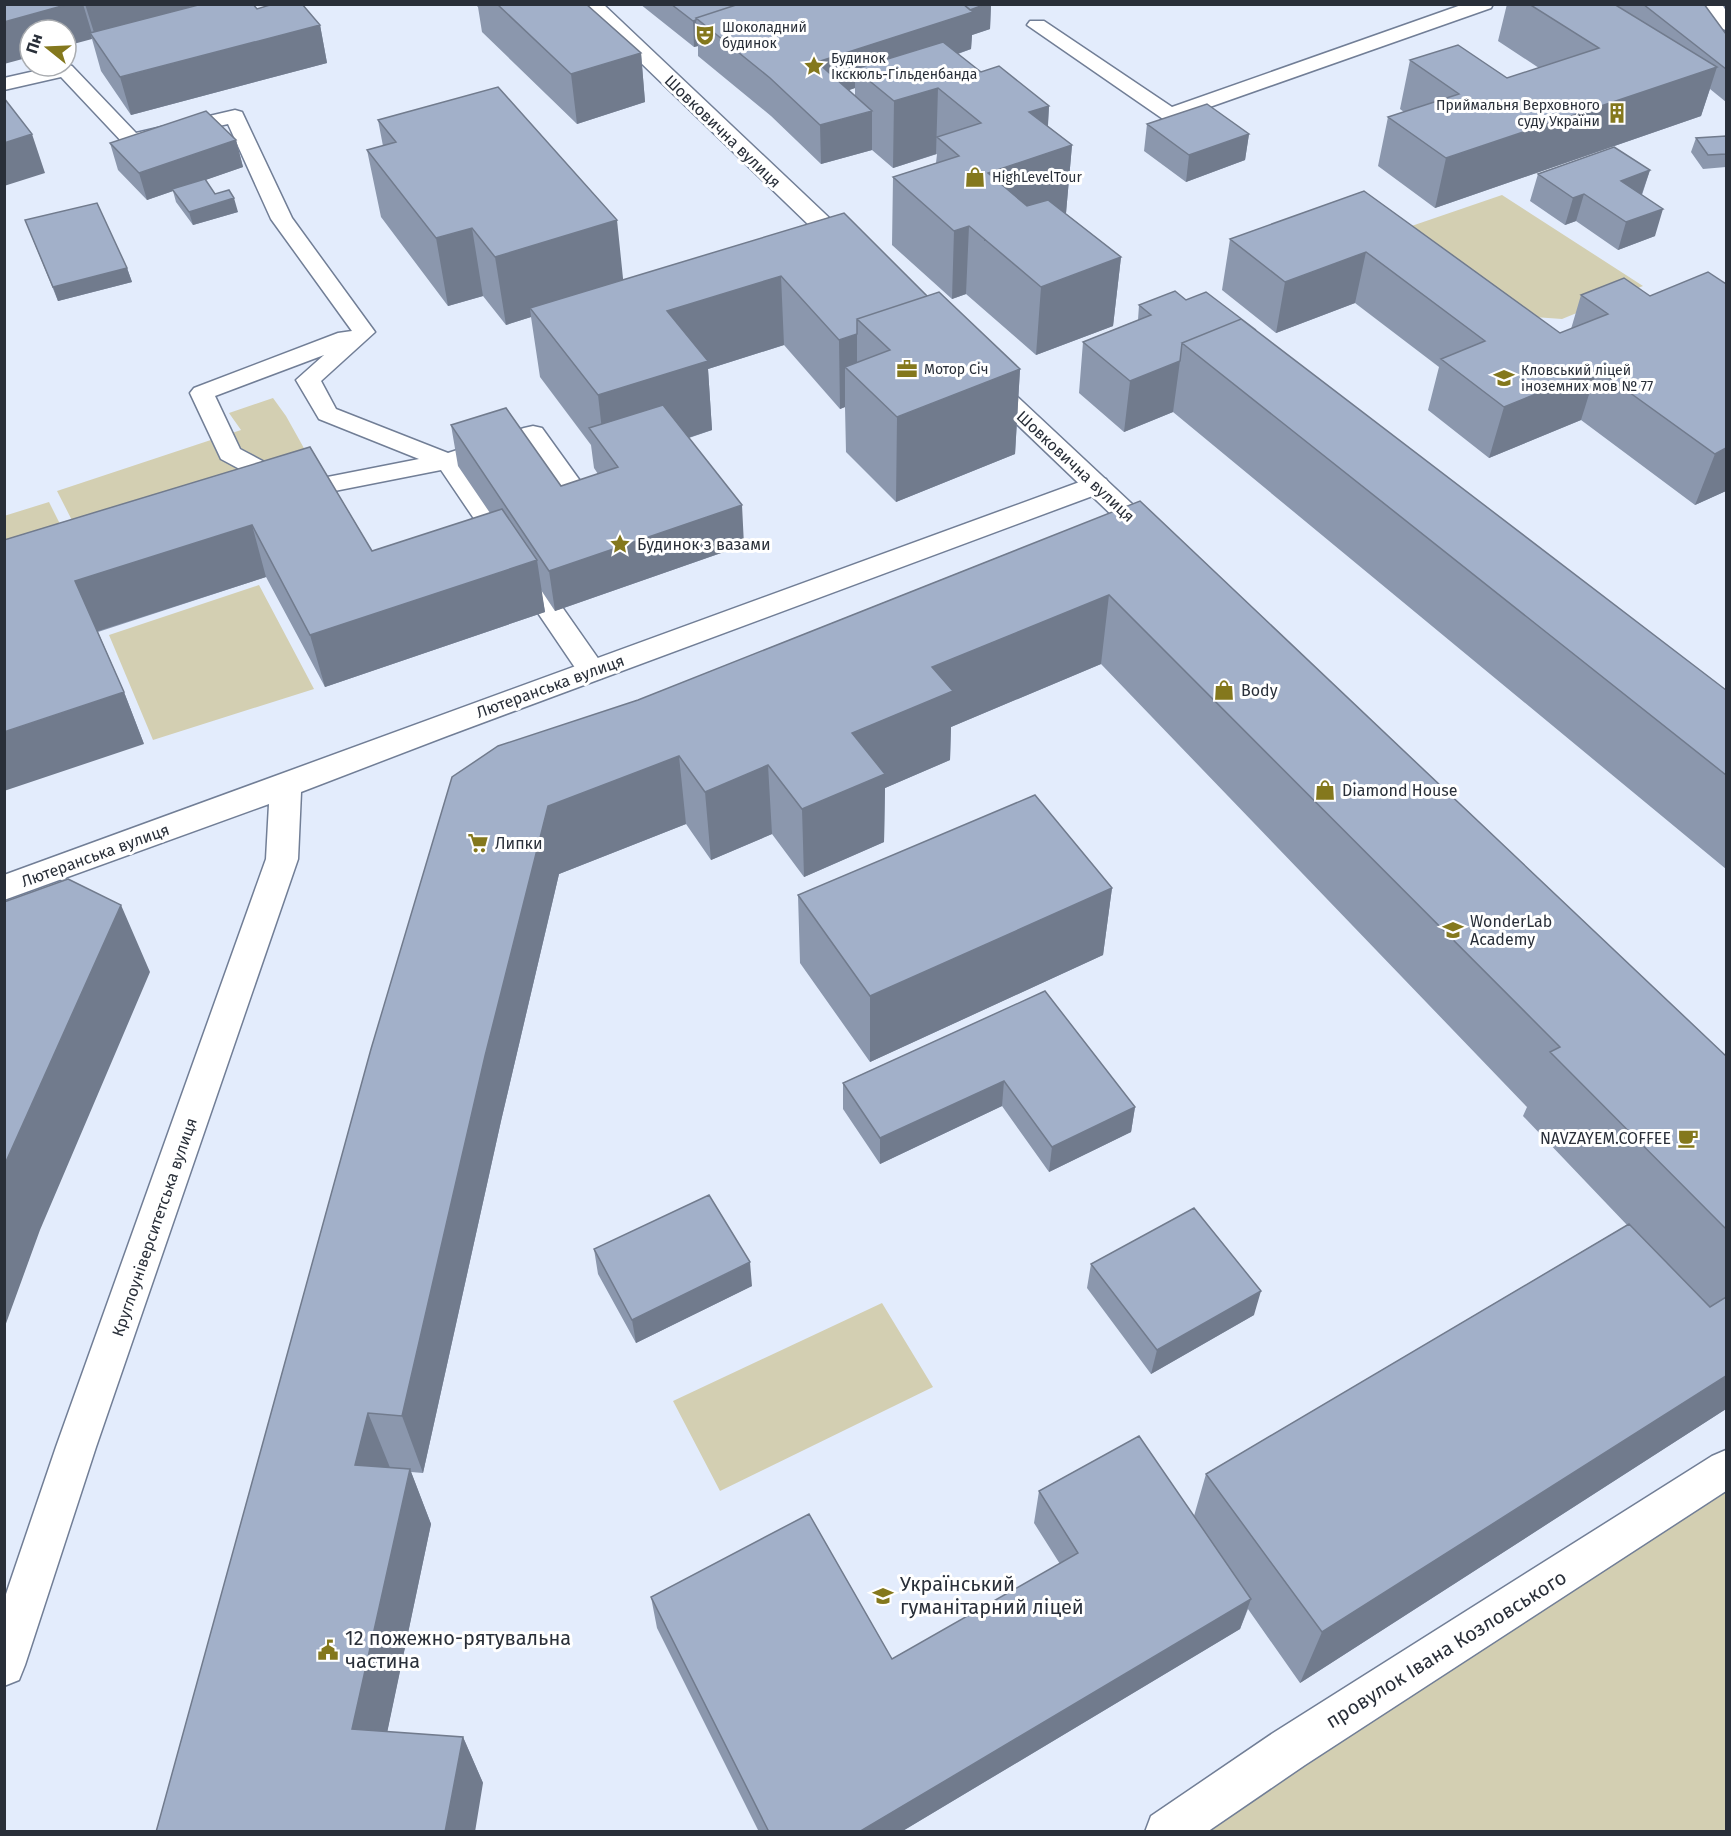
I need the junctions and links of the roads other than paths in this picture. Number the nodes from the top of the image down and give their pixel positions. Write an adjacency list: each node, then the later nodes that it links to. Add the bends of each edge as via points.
1 (590, 4): 7 (street, Шовковична вулиця)
2 (1484, 4): 5 (lane, via 1170,115)
3 (1712, 4): 4 (lane)
4 (1726, 24)
5 (1037, 25)
6 (4, 84): 8 (lane, via 65,70 131,140 236,116 282,219)
7 (865, 266)
8 (364, 332): 10 (lane, via 308,380 327,414); 10 (lane, via 202,393 230,453 299,490)
9 (968, 364): 11 (street, Шовковична вулиця)
10 (447, 461): 12 (lane, via 533,433); 14 (lane)
11 (1096, 485): 13 (street, Шовковична вулиця); 14 (street, Лютеранська вулиця)
12 (584, 502)
13 (1174, 560)
14 (592, 671): 15 (street, Лютеранська вулиця)
15 (286, 786): 16 (street, Лютеранська вулиця); 18 (street, Круглоуніверситетська вулиця, via 282,859 76,1447)
16 (4, 888)
17 (1726, 1469): 19 (street, провулок Івана Козловського, via 1289,1749)
18 (4, 1665)
19 (1167, 1832)

